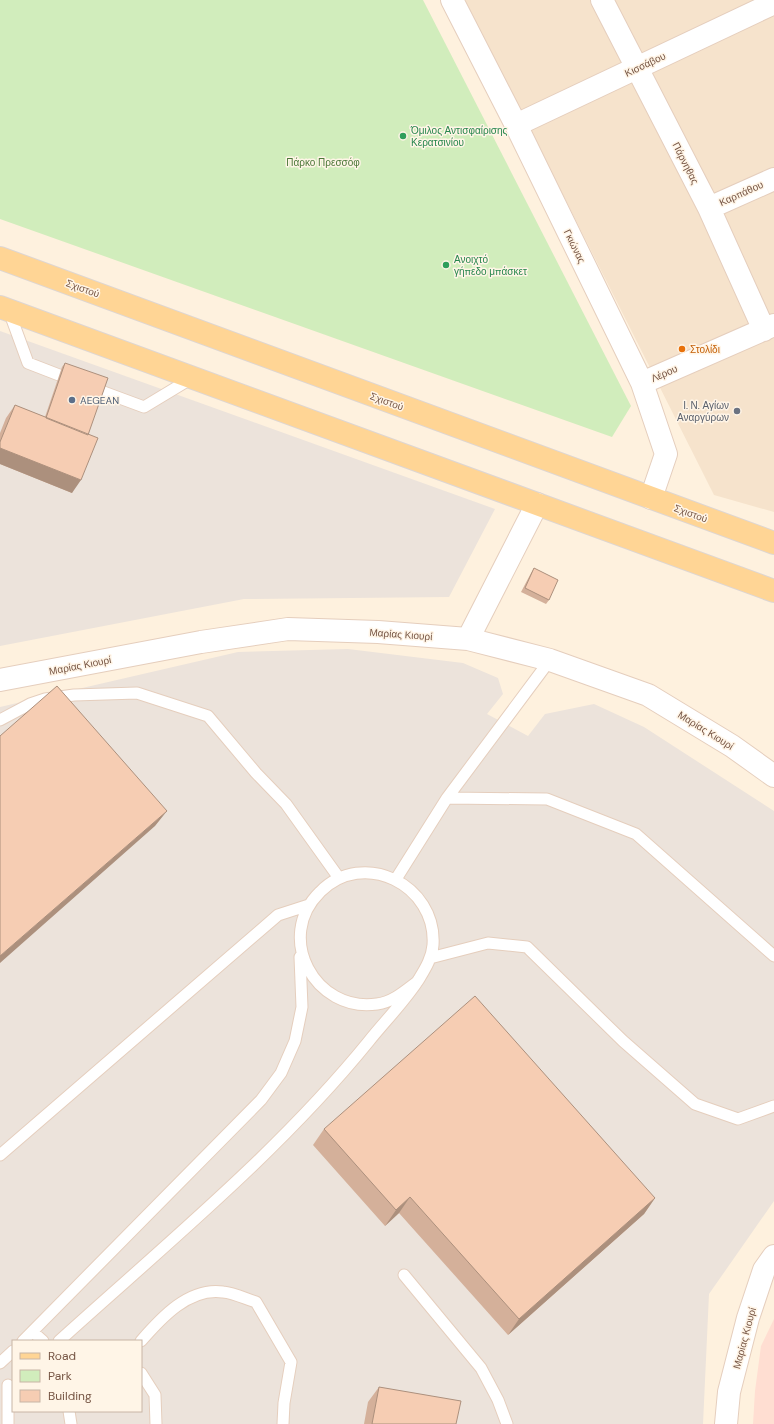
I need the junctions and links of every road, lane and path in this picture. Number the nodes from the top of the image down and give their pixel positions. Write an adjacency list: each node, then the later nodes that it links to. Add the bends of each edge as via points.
1 (452, 0): 5 (street, Γκιώνας)
2 (602, 0): 4 (street, Πάρνηθας)
3 (774, 3): 4 (street, Κισσάβου)
4 (637, 68): 5 (street, Κισσάβου); 7 (street, Πάρνηθας)
5 (516, 125): 12 (street, Γκιώνας)
6 (774, 178): 7 (street, Καρπάθου)
7 (709, 208): 10 (street, Πάρνηθας)
8 (0, 258): 13 (main road, Σχιστού)
9 (4, 309): 11 (main road); 11 (lane, via 28,363 144,407)
10 (769, 327): 12 (street, Λέρου)
11 (192, 378): 14 (main road)
12 (642, 383): 13 (street, Γκιώνας, via 666,454)
13 (651, 498): 15 (main road, Σχιστού)
14 (537, 504): 16 (main road); 17 (street)
15 (774, 543)
16 (774, 591)
17 (468, 639): 18 (street, Μαρίας Κιουρί); 19 (street, Μαρίας Κιουρί, via 288,629 200,642)
18 (550, 660): 21 (street, Μαρίας Κιουρί, via 648,695 732,746); 22 (lane)
19 (0, 680)
20 (0, 720): 23 (lane, via 30,704 46,699 74,695 137,693 208,716 286,804)
21 (774, 776)
22 (447, 798): 24 (lane); 27 (lane, via 547,799 636,834)
23 (339, 878): 24 (lane, via 362,872); 25 (lane, via 320,891)
24 (396, 879): 28 (lane, via 422,901 429,915 433,944)
25 (309, 904): 26 (lane, via 304,916); 31 (lane, via 278,915)
26 (300, 941): 29 (lane, via 304,964 315,982 325,991 351,1003 378,1004 398,997); 34 (lane, via 302,1008 295,1041 281,1073 261,1100)
27 (774, 956)
28 (430, 958): 29 (lane); 30 (lane, via 488,942 527,947 623,1041 695,1104 738,1119)
29 (417, 982): 37 (lane, via 345,1071 260,1159)
30 (774, 1106)
31 (0, 1156)
32 (774, 1256): 49 (street, Μαρίας Κιουρί, via 764,1270 748,1318 729,1392)
33 (404, 1275): 48 (lane, via 481,1368)
34 (33, 1332): 35 (lane); 36 (lane)
35 (24, 1340)
36 (42, 1340)
37 (60, 1340)
38 (142, 1340): 47 (lane, via 160,1319 195,1295 223,1292 256,1302 291,1362)
39 (12, 1352): 40 (lane)
40 (0, 1363)
41 (142, 1375): 46 (lane, via 155,1395)
42 (7, 1386): 44 (lane)
43 (69, 1412): 45 (lane)
44 (8, 1424)
45 (71, 1424)
46 (156, 1424)
47 (283, 1424)
48 (507, 1424)
49 (726, 1424)

